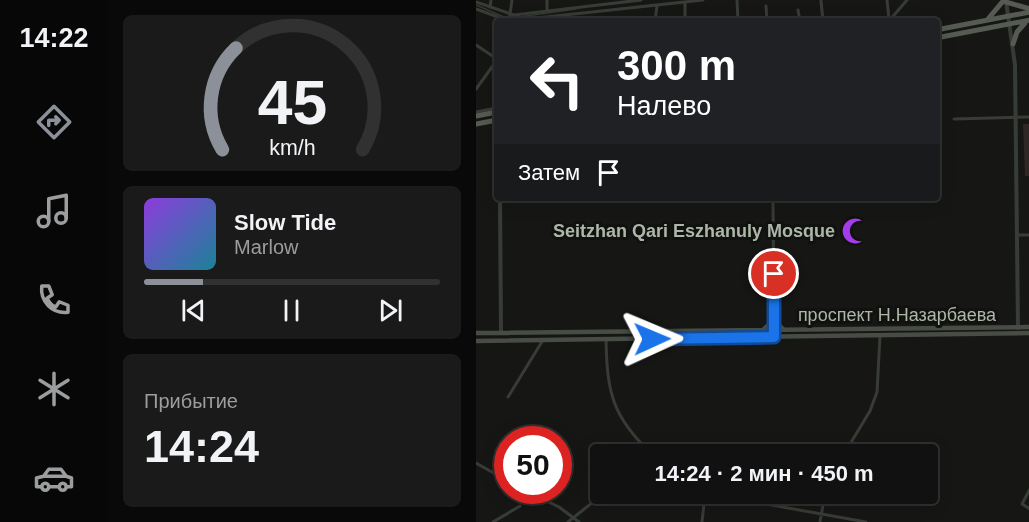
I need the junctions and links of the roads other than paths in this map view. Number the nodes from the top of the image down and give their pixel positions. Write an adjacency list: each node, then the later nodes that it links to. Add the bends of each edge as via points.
1 (491, 0): 17 (street)
2 (512, 0): 23 (street)
3 (547, 0): 22 (street)
4 (571, 0): 18 (street)
5 (641, 0): 13 (street)
6 (703, 0): 14 (street)
7 (737, 0): 30 (street)
8 (887, 0): 34 (street)
9 (907, 0): 35 (street)
10 (821, 1): 33 (street)
11 (1005, 1): 21 (main road); 24 (street); 36 (main road)
12 (476, 2): 17 (street)
13 (613, 2): 18 (street)
14 (684, 3): 15 (street); 29 (street)
15 (657, 6): 27 (street); 28 (street)
16 (766, 6): 31 (street)
17 (490, 7): 23 (street)
18 (572, 8): 22 (street)
19 (476, 9): 25 (street)
20 (798, 10): 32 (street)
21 (1030, 10): 24 (main road)
22 (547, 11): 23 (street)
23 (509, 14): 26 (street)
24 (1010, 16): 36 (main road); 38 (street)
25 (496, 18)
26 (509, 18)
27 (561, 18)
28 (655, 18)
29 (685, 18)
30 (738, 18)
31 (767, 18)
32 (799, 18)
33 (823, 18)
34 (889, 18)
35 (892, 18)
36 (987, 20): 39 (main road)
37 (1029, 20): 38 (main road); 41 (main road, via 1019,28)
38 (1011, 24): 40 (main road); 41 (street)
39 (940, 29)
40 (940, 37)
41 (1013, 44): 49 (street)
42 (476, 45): 43 (street)
43 (494, 57)
44 (494, 63): 45 (street)
45 (476, 89)
46 (494, 111): 47 (main road)
47 (476, 114)
48 (1030, 117): 49 (street)
49 (1016, 118): 50 (street); 55 (street)
50 (954, 119)
51 (494, 121): 52 (main road)
52 (476, 124)
53 (500, 201): 63 (street)
54 (773, 201): 57 (street)
55 (1018, 235): 56 (street); 62 (street)
56 (1030, 235)
57 (774, 320): 59 (street); 60 (main road); 61 (main road)
58 (1030, 327): 62 (main road, проспект Н.Назарбаева)
59 (774, 329): 60 (main road, проспект Н.Назарбаева); 61 (main road, проспект Н.Назарбаева); 67 (street)
60 (784, 329): 62 (main road, проспект Н.Назарбаева)
61 (763, 330): 63 (main road, проспект Н.Назарбаева)
62 (1018, 331): 65 (main road, проспект Н.Назарбаева); 66 (main road, проспект Н.Назарбаева)
63 (501, 332): 64 (main road, проспект Н.Назарбаева)
64 (476, 333)
65 (1030, 333)
66 (880, 336): 67 (main road, проспект Н.Назарбаева); 73 (street, via 877,392)
67 (774, 337): 69 (main road, проспект Н.Назарбаева)
68 (544, 339): 69 (main road, проспект Н.Назарбаева); 70 (main road, проспект Н.Назарбаева); 71 (street)
69 (606, 339): 72 (street, via 606,379 613,404 623,424)
70 (476, 341)
71 (508, 397)
72 (641, 444)
73 (850, 444)
74 (476, 463): 75 (street)
75 (494, 473)
76 (1030, 489): 83 (street, via 1022,505)
77 (553, 504): 85 (street)
78 (591, 504): 85 (street)
79 (704, 504): 89 (street)
80 (768, 504): 84 (street)
81 (823, 504): 84 (street)
82 (520, 506): 86 (street)
83 (1030, 509)
84 (821, 513): 90 (street); 91 (street)
85 (575, 518): 87 (street); 88 (street)
86 (493, 522)
87 (568, 522)
88 (579, 522)
89 (702, 522)
90 (820, 522)
91 (866, 522)

